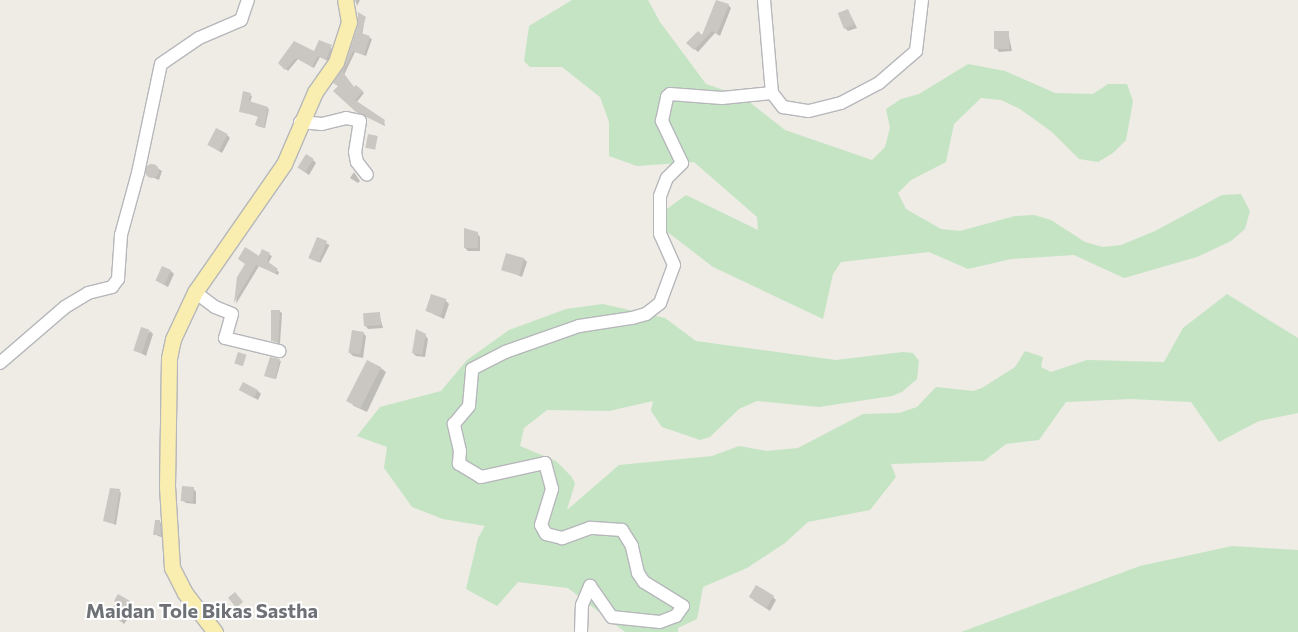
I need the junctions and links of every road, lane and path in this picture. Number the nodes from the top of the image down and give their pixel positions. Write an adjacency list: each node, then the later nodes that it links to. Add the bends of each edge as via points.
1 (248, 0): 10 (street, via 241,20 199,38 161,64 121,235 118,279 112,287 88,293 65,307)
2 (345, 0): 6 (main road, via 349,22 345,38 336,62)
3 (764, 0): 5 (street)
4 (922, 0): 5 (street, via 916,51 879,83 841,103 809,111 783,107)
5 (772, 93): 12 (street, via 722,98 667,96 662,121 682,163 667,178 660,196 660,234 674,265 660,303 646,314 579,326 505,352 472,369 469,406 454,424 460,464 481,477 545,463 552,489 541,525 546,534 562,538 590,528 622,530 632,546 638,573 644,582 683,606 676,616 660,622 615,618 590,586 582,605)
6 (300, 122): 7 (street, via 322,124 346,118 360,121 355,152 357,162); 8 (main road, via 284,164)
7 (367, 175)
8 (195, 292): 9 (street, via 215,307 232,314 225,338); 11 (main road, via 173,339 169,358 170,546 177,581)
9 (279, 350)
10 (0, 363)
11 (215, 632)
12 (581, 632)

